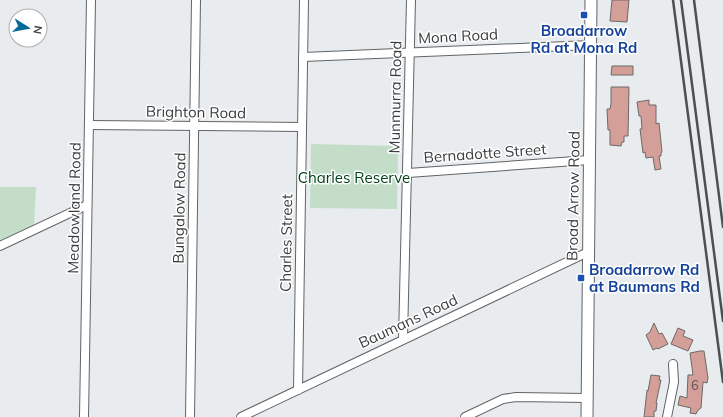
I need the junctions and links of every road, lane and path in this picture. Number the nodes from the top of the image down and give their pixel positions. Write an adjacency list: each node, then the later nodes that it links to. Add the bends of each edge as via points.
1 (91, 0): 9 (street, Meadowland Road)
2 (196, 0): 10 (street, Bungalow Road)
3 (304, 0): 8 (street, Charles Street)
4 (411, 0): 7 (street, Munmurra Road)
5 (591, 0): 6 (street, Broad Arrow Road)
6 (591, 45): 7 (street, Mona Road); 12 (street, Broad Arrow Road)
7 (410, 52): 8 (street, Mona Road); 13 (street, Munmurra Road)
8 (303, 57): 11 (street, Charles Street)
9 (90, 125): 10 (street, Brighton Road); 14 (street, Meadowland Road)
10 (194, 126): 11 (street, Brighton Road); 22 (street, Bungalow Road)
11 (302, 127): 19 (street, Charles Street)
12 (588, 160): 13 (street, Bernadotte Street); 16 (street, Broad Arrow Road)
13 (408, 173): 17 (street, Munmurra Road)
14 (87, 205): 15 (street); 21 (street, Meadowland Road)
15 (0, 246)
16 (588, 252): 17 (street, Baumans Road); 20 (street, Broad Arrow Road)
17 (403, 339): 19 (street, Baumans Road)
18 (673, 364): 26 (street, via 674,382)
19 (298, 390): 23 (street, Baumans Road)
20 (587, 398): 24 (street, via 503,399); 25 (street, Broad Arrow Road)
21 (84, 417)
22 (190, 417)
23 (241, 417)
24 (465, 417)
25 (587, 417)
26 (667, 417)

